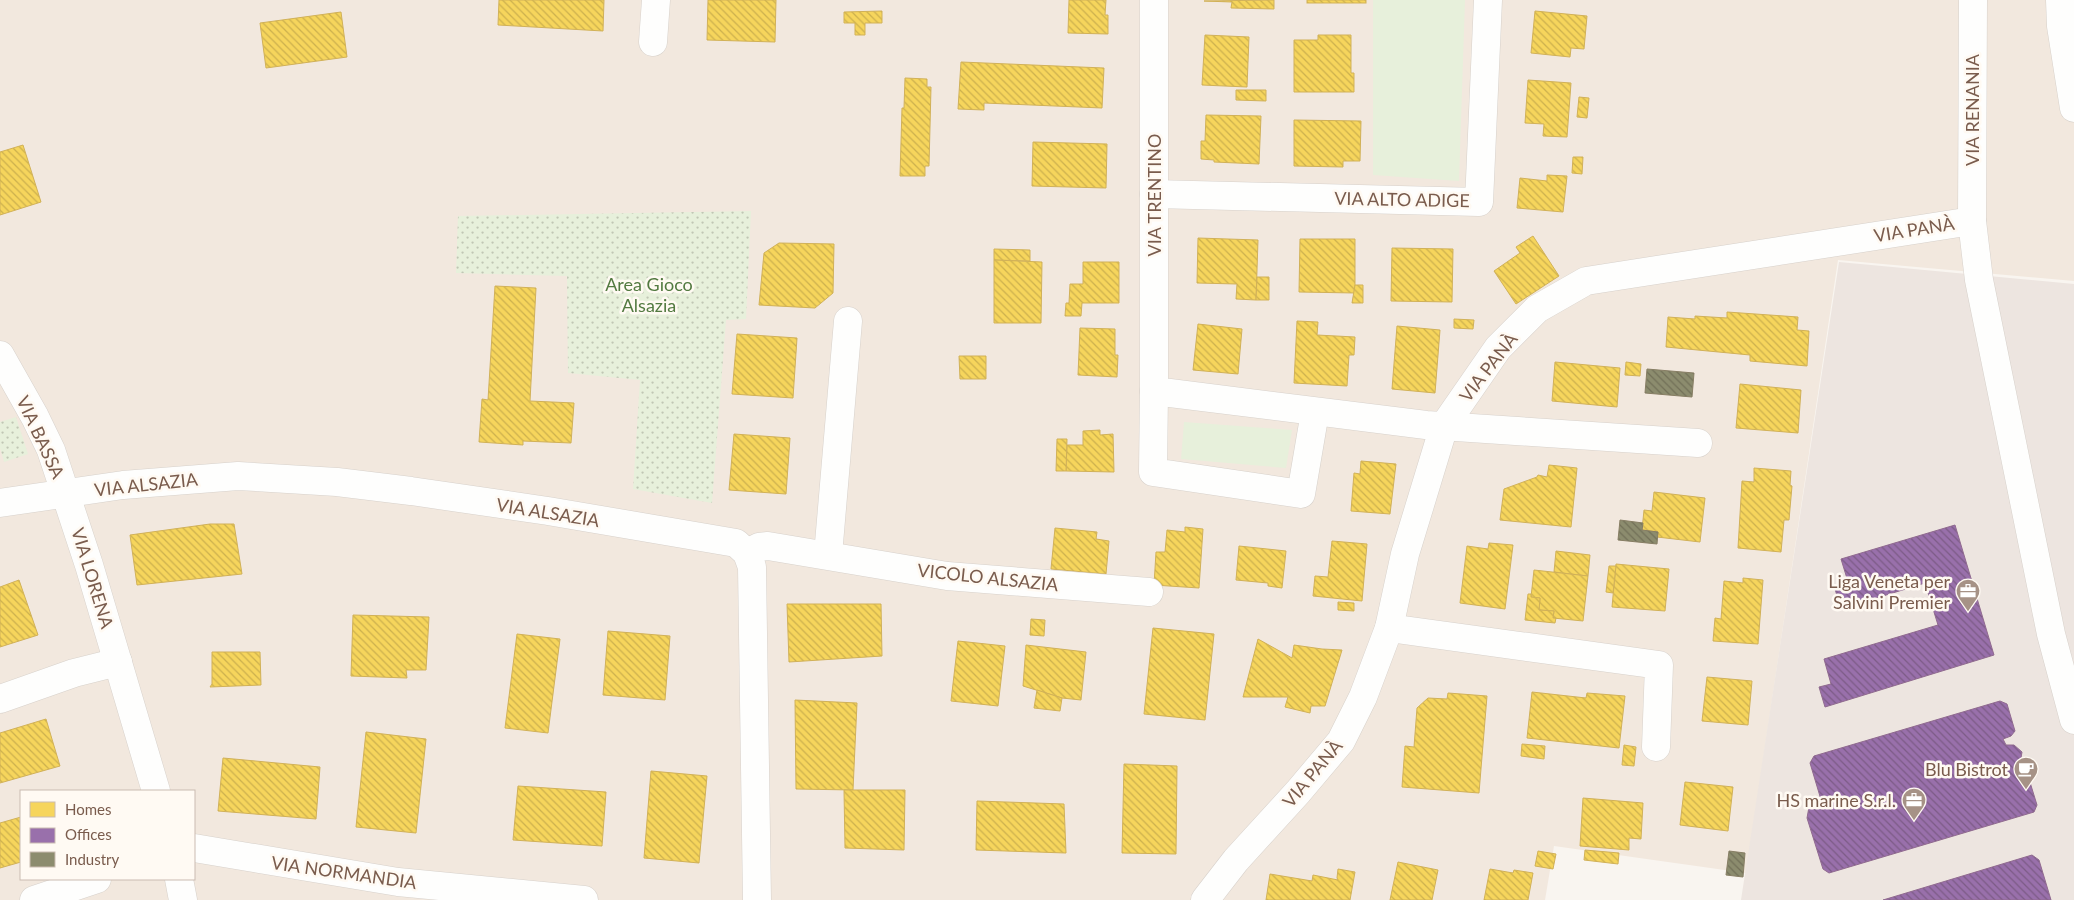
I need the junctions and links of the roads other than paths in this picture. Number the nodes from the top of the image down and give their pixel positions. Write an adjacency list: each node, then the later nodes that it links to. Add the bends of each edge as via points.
1 (656, 0): 6 (street)
2 (1154, 0): 8 (street, VIA TRENTINO)
3 (1488, 0): 8 (street, VIA ALTO ADIGE, via 1479,202)
4 (1973, 0): 9 (street, VIA RENANIA)
5 (2060, 0): 7 (street)
6 (653, 42)
7 (2074, 108)
8 (1154, 194): 12 (street, VIA TRENTINO)
9 (1972, 220): 14 (street, VIA PANÀ, via 1586,281 1538,309 1498,348); 24 (street, VIA PANÀ, via 1979,280 2051,634)
10 (848, 321): 19 (street)
11 (0, 355): 16 (street, VIA BASSA, via 36,417)
12 (1154, 391): 13 (street); 13 (street, VIA TRENTINO, via 1153,472 1301,494)
13 (1315, 412): 14 (street)
14 (1444, 426): 15 (street, VIA PANÀ); 21 (street, VIA PANÀ, via 1405,554)
15 (1698, 442)
16 (66, 493): 17 (street, VIA ALSAZIA); 18 (street, VIA ALSAZIA, via 238,476 337,482 548,511 736,544); 22 (street, VIA LORENA)
17 (0, 503)
18 (747, 553): 19 (street, VICOLO ALSAZIA, via 768,546); 33 (street, via 752,567)
19 (828, 555): 20 (street, VICOLO ALSAZIA, via 946,576)
20 (1149, 592)
21 (1389, 628): 25 (street, via 1659,664); 34 (street, VIA PANÀ, via 1363,697 1341,741)
22 (118, 662): 23 (street, via 74,673); 26 (street, VIA LORENA)
23 (0, 699)
24 (2074, 720)
25 (1656, 747)
26 (156, 790)
27 (195, 848): 32 (street, VIA NORMANDIA, via 398,882)
28 (94, 880): 30 (street)
29 (179, 880): 31 (street)
30 (34, 900)
31 (184, 900)
32 (584, 900)
33 (757, 900)
34 (1205, 900)

